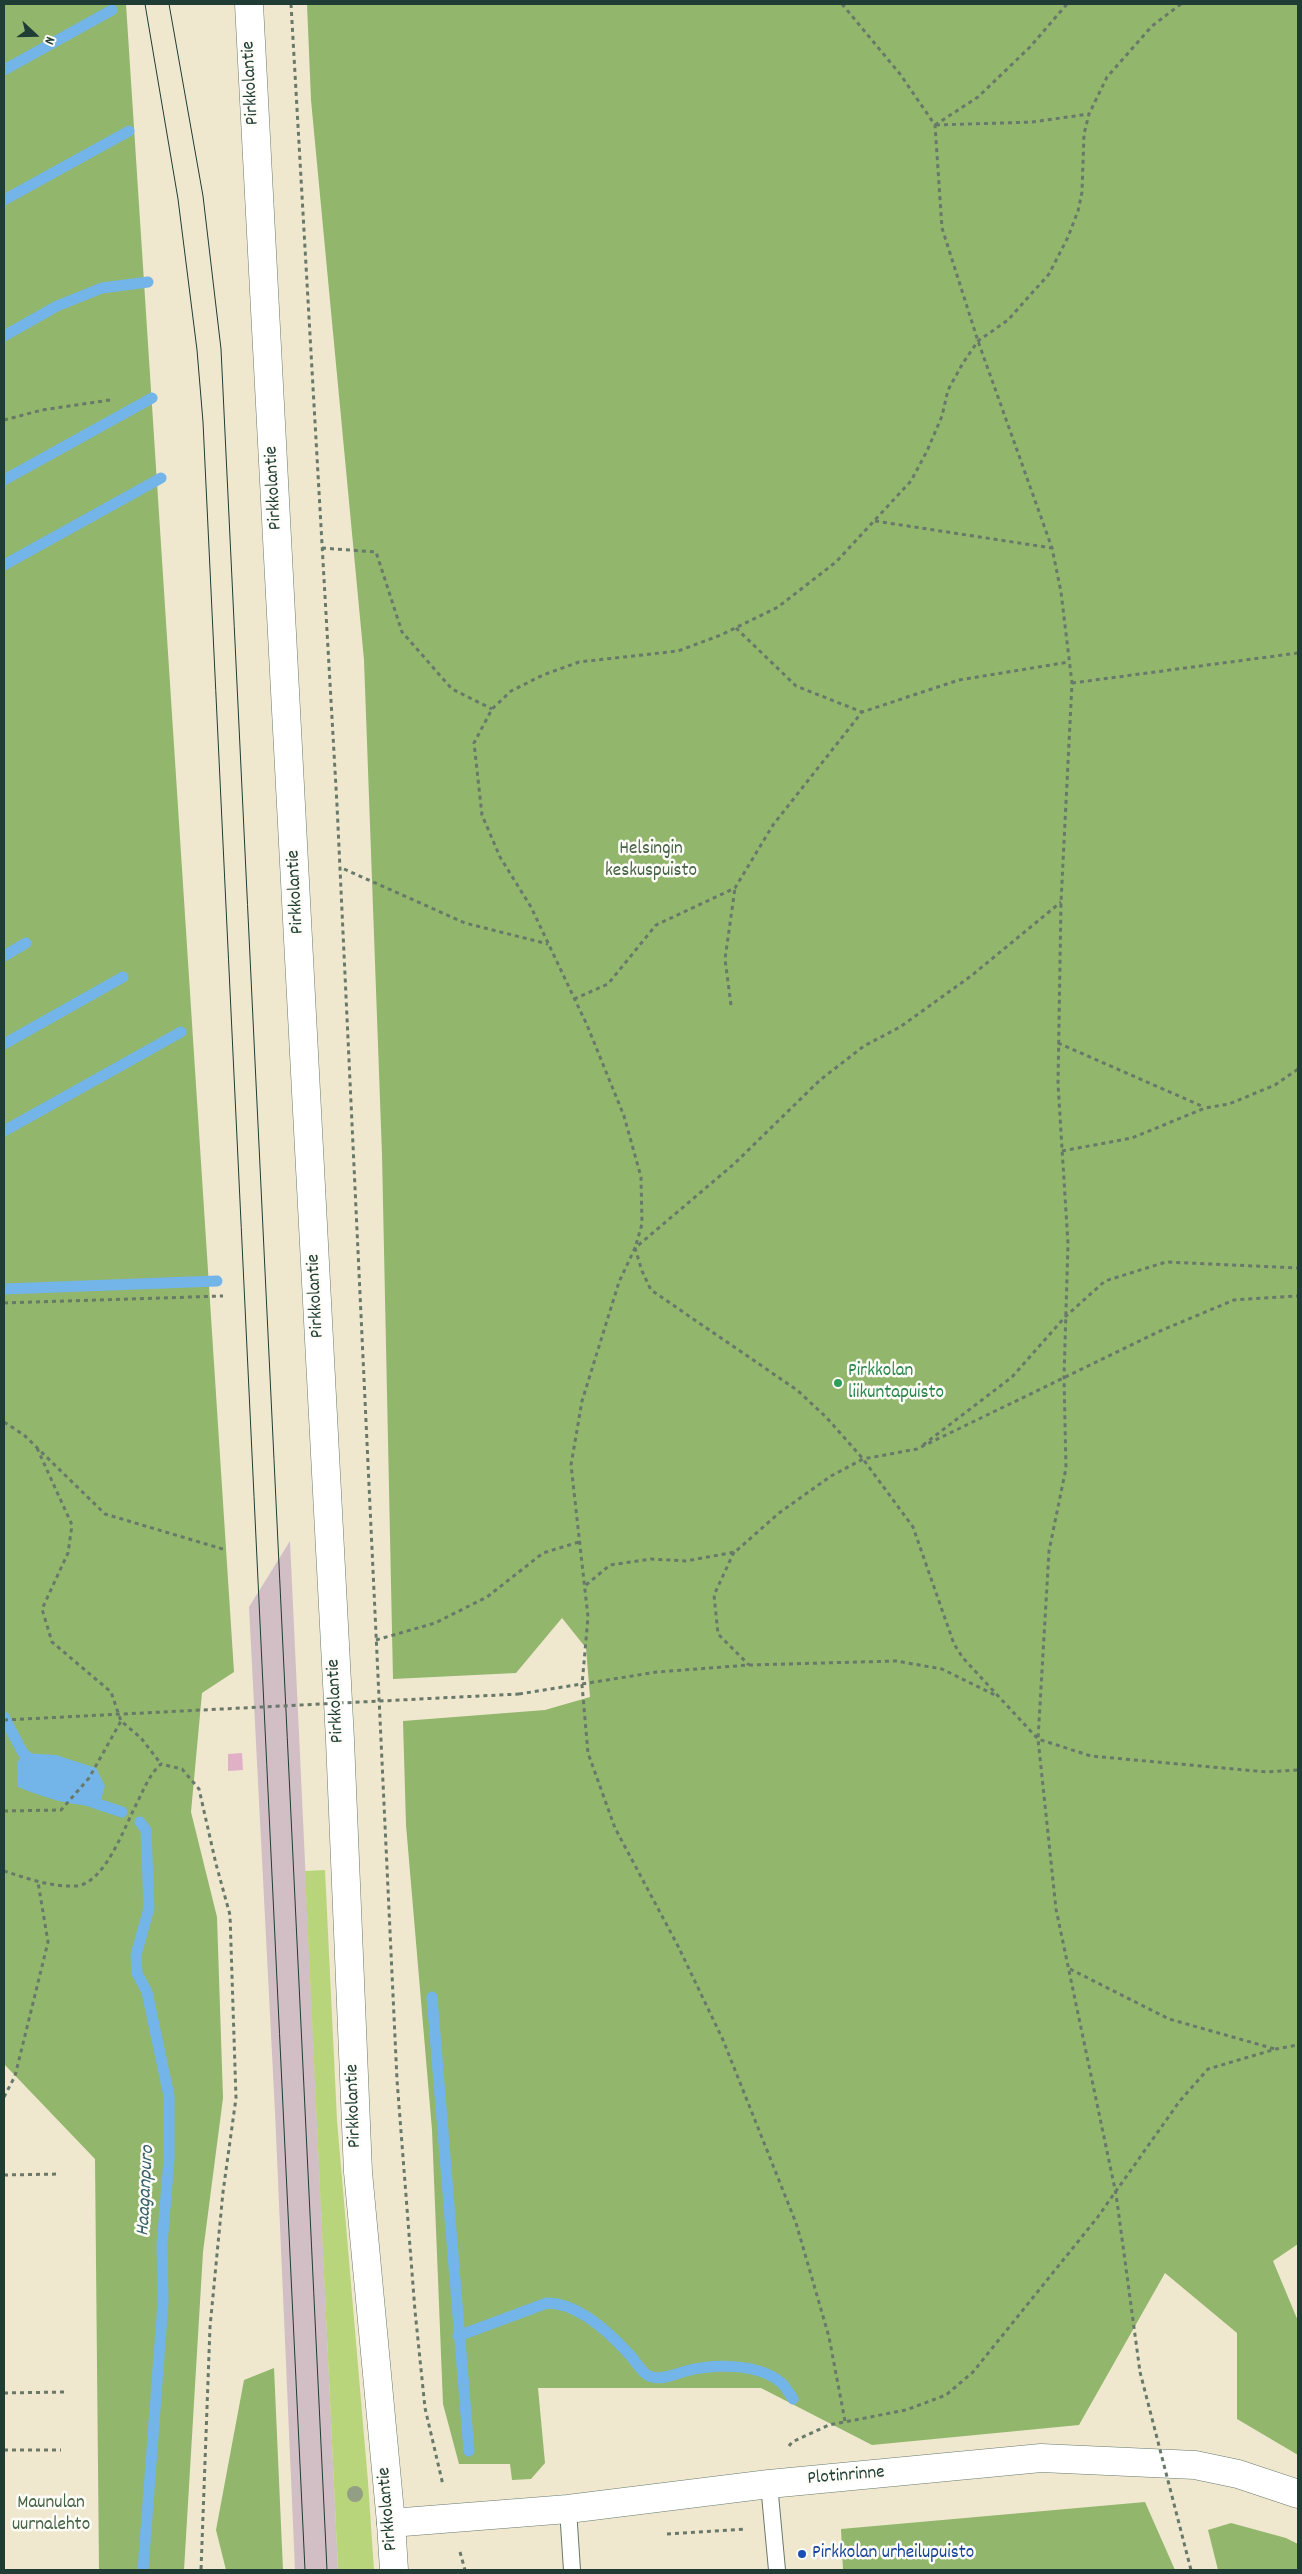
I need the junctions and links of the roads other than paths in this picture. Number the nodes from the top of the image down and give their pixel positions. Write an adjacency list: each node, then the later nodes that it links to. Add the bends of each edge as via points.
1 (247, 10): 5 (main road, Pirkkolantie, via 296,881 358,2172)
2 (769, 2484): 3 (main road, Plotinrinne, via 1041,2458 1194,2465 1238,2474); 4 (main road, Plotinrinne); 8 (lane)
3 (1298, 2494)
4 (568, 2509): 5 (main road, Plotinrinne); 7 (lane)
5 (391, 2522): 6 (main road, Pirkkolantie)
6 (394, 2570)
7 (572, 2570)
8 (777, 2570)

